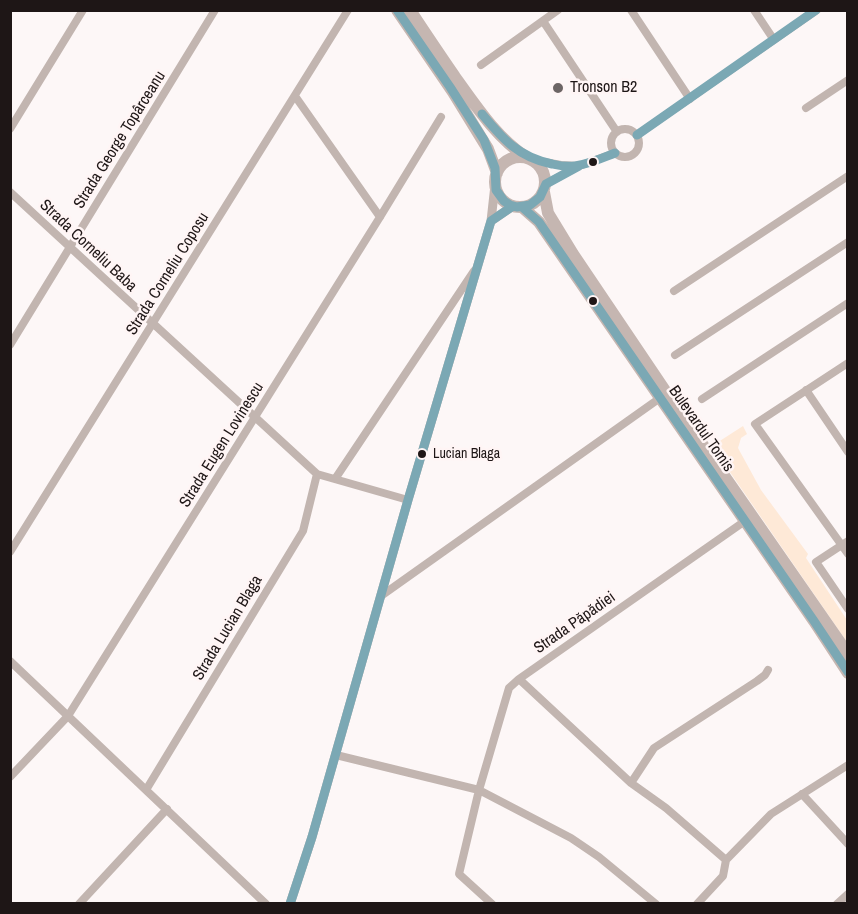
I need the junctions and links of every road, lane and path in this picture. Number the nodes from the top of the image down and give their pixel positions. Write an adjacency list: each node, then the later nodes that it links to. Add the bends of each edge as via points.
1 (83, 10): 18 (street)
2 (215, 10): 32 (street, Strada George Topârceanu)
3 (348, 10): 14 (street, Strada Corneliu Coposu)
4 (397, 10): 25 (main road, via 488,149)
5 (410, 10): 22 (main road, via 474,104 512,148)
6 (558, 10): 10 (street)
7 (631, 10): 15 (street)
8 (754, 10): 11 (street)
9 (817, 10): 11 (street)
10 (543, 21): 12 (street); 19 (street)
11 (774, 40): 15 (street)
12 (481, 65)
13 (848, 80): 16 (street)
14 (295, 96): 29 (street); 36 (street, Strada Corneliu Coposu)
15 (690, 99): 20 (street)
16 (807, 108)
17 (441, 117): 29 (street, Strada Eugen Lovinescu)
18 (10, 129)
19 (617, 132): 20 (street, via 627,129); 21 (street, via 611,143)
20 (637, 135): 21 (street, via 636,153 622,157)
21 (615, 153): 23 (street)
22 (530, 159): 23 (street); 25 (main road, via 508,160 499,168); 26 (main road, via 543,170)
23 (579, 166): 26 (street)
24 (848, 176): 34 (street)
25 (496, 179): 28 (main road, via 500,196 508,204); 30 (street)
26 (545, 188): 28 (main road, via 533,204); 54 (main road, Bulevardul Tomis, via 548,213 573,254)
27 (10, 192): 32 (street, Strada Corneliu Baba)
28 (518, 206): 30 (street); 41 (main road, Bulevardul Tomis, via 539,222)
29 (380, 217): 43 (street, Strada Eugen Lovinescu)
30 (491, 221): 33 (street)
31 (848, 242): 38 (street)
32 (70, 247): 36 (street, Strada Corneliu Baba); 37 (street, Strada George Topârceanu)
33 (478, 264): 46 (street); 47 (street)
34 (674, 291)
35 (848, 303): 42 (street)
36 (152, 323): 43 (street, Strada Corneliu Baba); 50 (street, Strada Corneliu Coposu)
37 (10, 345)
38 (675, 355)
39 (848, 363): 40 (street)
40 (806, 390): 44 (street); 49 (street, via 755,424)
41 (660, 398): 48 (main road, Bulevardul Tomis); 52 (street)
42 (702, 399)
43 (255, 417): 45 (street, Strada Corneliu Baba); 59 (street, Strada Eugen Lovinescu)
44 (848, 452)
45 (317, 474): 46 (street, Strada Corneliu Baba); 64 (street, Strada Lucian Blaga, via 303,531)
46 (335, 480): 47 (street, Strada Corneliu Baba)
47 (408, 500): 52 (street)
48 (745, 521): 57 (main road, Bulevardul Tomis); 58 (street, Strada Păpădiei)
49 (844, 543): 51 (street); 53 (street, via 816,562)
50 (10, 552)
51 (848, 554)
52 (381, 596): 60 (street)
53 (848, 609)
54 (848, 654)
55 (10, 661): 59 (street)
56 (768, 670): 63 (street, via 654,748)
57 (848, 673)
58 (519, 679): 63 (street); 65 (street, Strada Păpădiei, via 509,688)
59 (68, 716): 62 (street, Strada Eugen Lovinescu); 64 (street)
60 (336, 755): 65 (street); 73 (street)
61 (848, 765): 66 (street)
62 (10, 777)
63 (632, 783): 69 (street)
64 (146, 790): 67 (street)
65 (479, 790): 74 (street, Strada Păpădiei, via 459,874); 75 (street, via 571,838)
66 (802, 794): 68 (street); 69 (street, via 771,814)
67 (167, 809): 71 (street); 72 (street)
68 (848, 844)
69 (726, 860): 76 (street, via 723,876)
70 (848, 894): 77 (street)
71 (79, 903)
72 (264, 903)
73 (290, 903)
74 (492, 903)
75 (656, 903)
76 (697, 903)
77 (837, 903)

